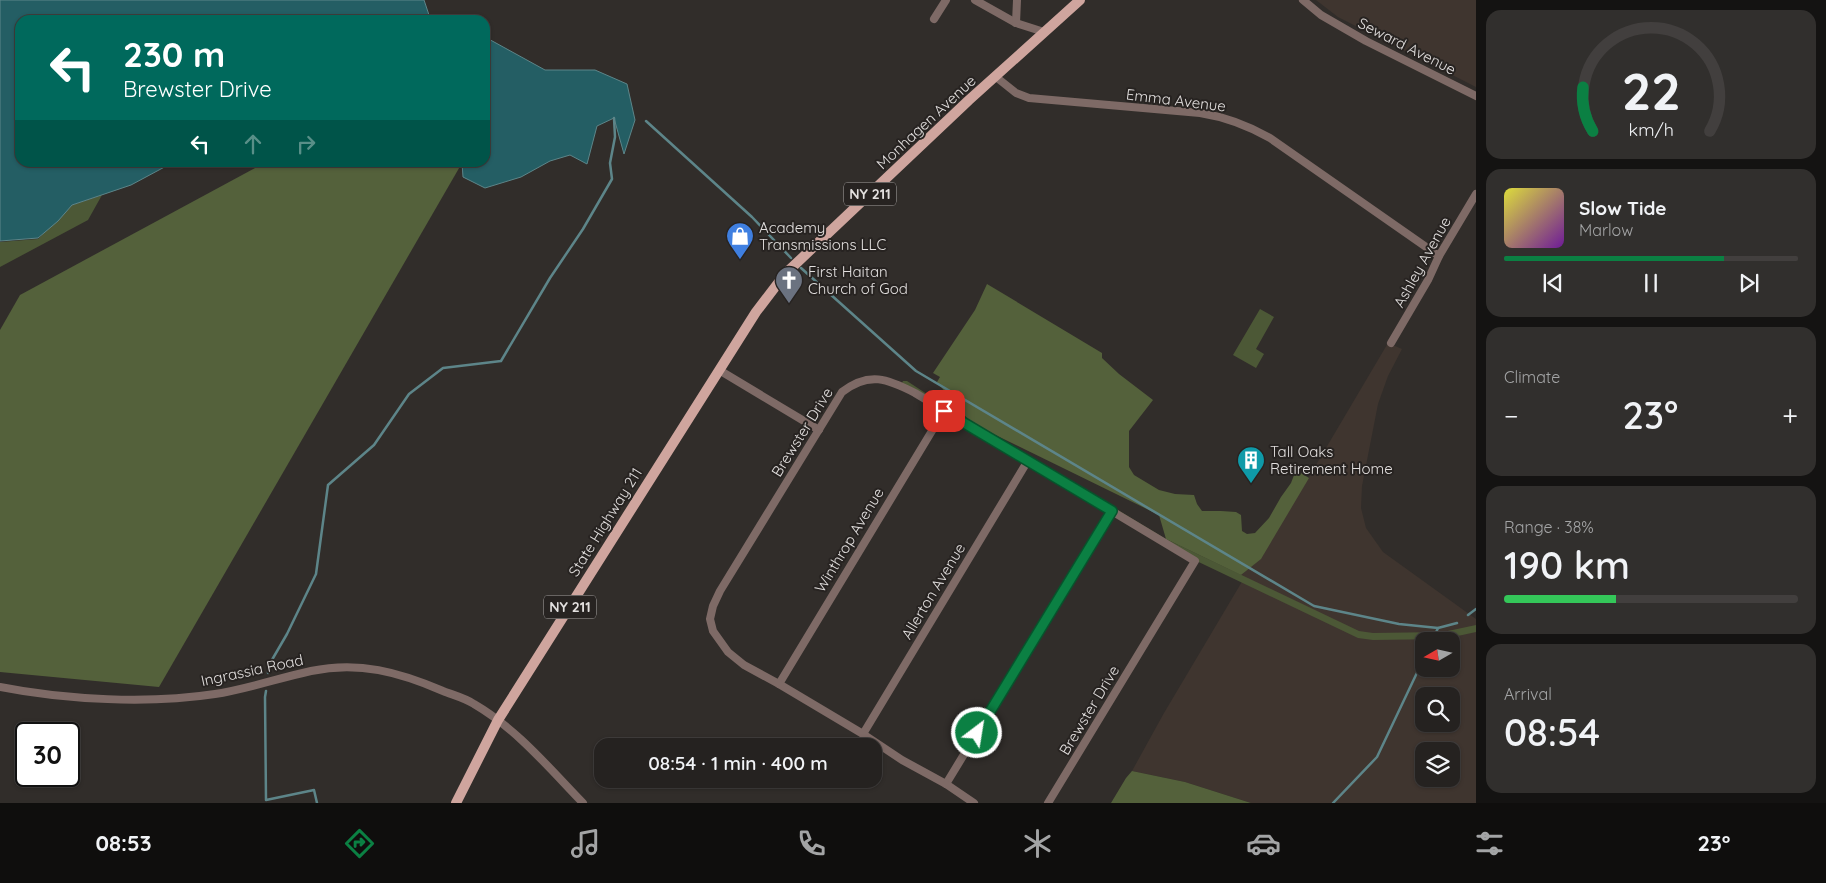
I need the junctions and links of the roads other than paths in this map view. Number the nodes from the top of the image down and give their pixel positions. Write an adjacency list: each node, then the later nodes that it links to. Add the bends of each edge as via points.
1 (975, 0): 7 (street)
2 (1017, 0): 7 (street)
3 (1080, 0): 8 (main road, Monhagen Avenue / NY 211)
4 (1303, 0): 10 (street, Seward Avenue, via 1345,30)
5 (944, 2): 6 (street)
6 (934, 19)
7 (1016, 23): 8 (street)
8 (1044, 32): 9 (main road, Monhagen Avenue / NY 211)
9 (996, 77): 12 (street, Emma Avenue, via 1016,93 1029,98 1200,114 1245,125 1270,138); 14 (main road, Monhagen Avenue / NY 211, via 785,274)
10 (1476, 96)
11 (1476, 194): 12 (street, Ashley Avenue)
12 (1439, 256): 13 (street, Ashley Avenue)
13 (1392, 343)
14 (719, 370): 16 (main road, Monhagen Avenue / NY 211); 17 (street)
15 (944, 411): 17 (street, Brewster Drive, via 898,384 870,379 852,384 842,392); 18 (street, Brewster Drive); 20 (street, Winthrop Avenue)
16 (691, 414): 22 (main road, State Highway 211 / NY 211)
17 (819, 430): 20 (street, Brewster Drive, via 720,591 710,619 713,631 728,652 744,665)
18 (1027, 462): 19 (street, Brewster Drive); 23 (street, Allerton Avenue)
19 (1112, 511): 24 (street); 28 (street, Brewster Drive, via 1195,560)
20 (779, 684): 23 (street, Brewster Drive)
21 (0, 687): 22 (street, Ingrassia Road, via 52,695 165,698 222,692 312,671 340,667 373,668 420,681 473,704)
22 (498, 720): 25 (main road, State Highway 211 / NY 211); 26 (street, Ingrassia Road)
23 (863, 734): 24 (street, Brewster Drive)
24 (946, 784): 27 (street, Brewster Drive)
25 (456, 803)
26 (583, 803)
27 (974, 803)
28 (1048, 803)

